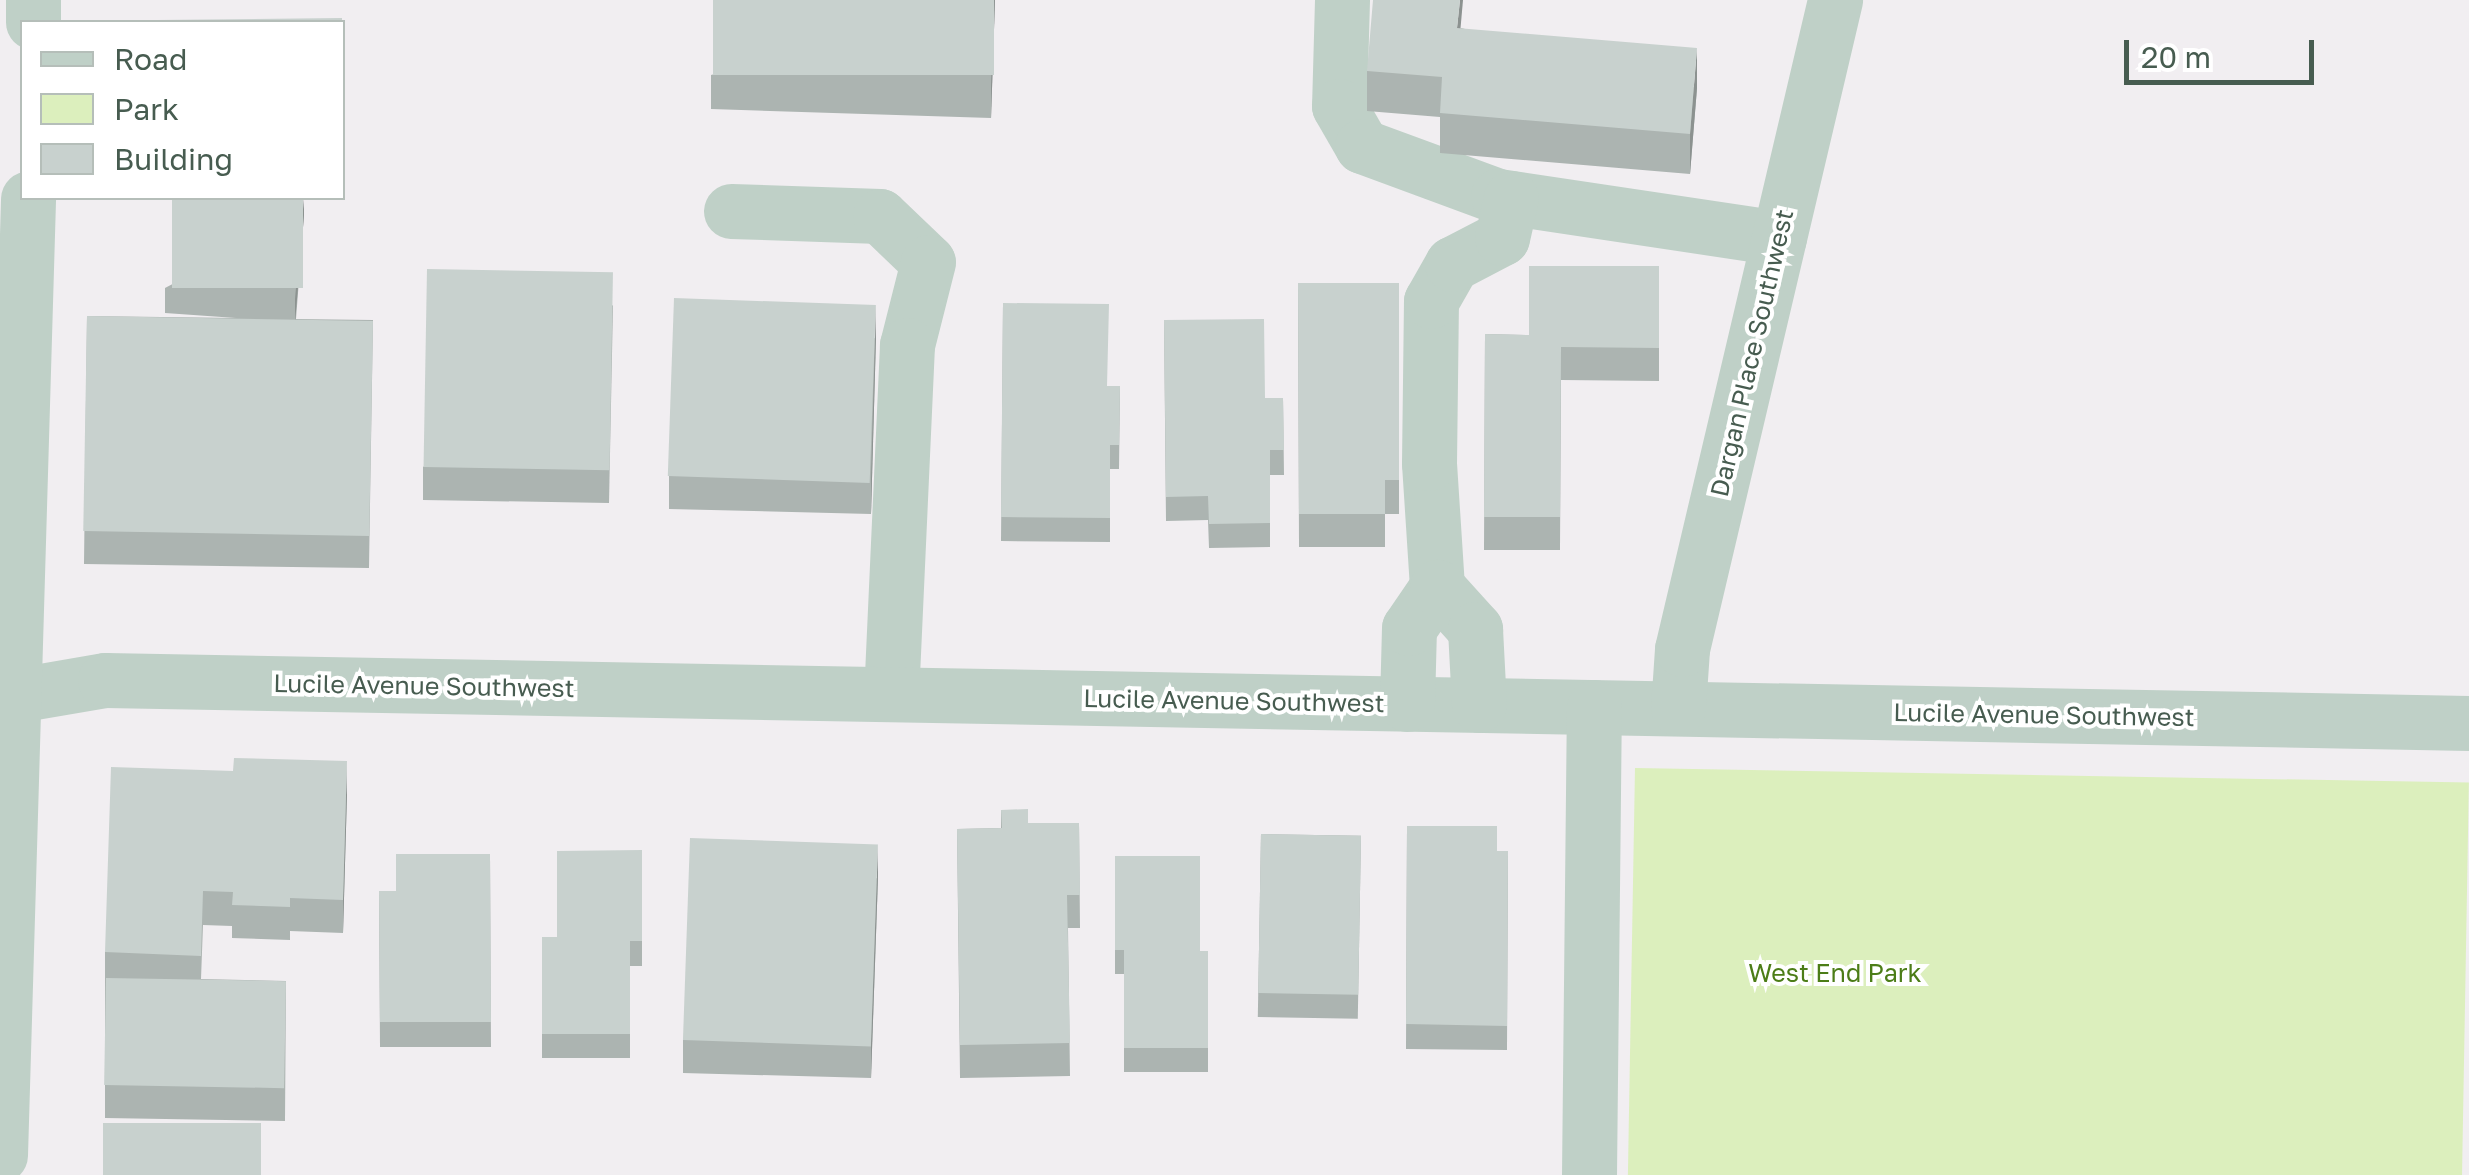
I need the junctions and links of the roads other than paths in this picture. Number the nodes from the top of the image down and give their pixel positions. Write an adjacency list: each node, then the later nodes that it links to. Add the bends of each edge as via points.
1 (1342, 0): 3 (street, via 1339,106 1362,146)
2 (1835, 0): 6 (street, Dargan Place Southwest)
3 (1511, 198): 6 (street); 7 (street, via 1502,238 1452,264 1431,301 1429,463)
4 (28, 200): 9 (street)
5 (731, 211): 8 (street, via 880,216 928,262 908,345)
6 (1779, 238): 13 (street, Dargan Place Southwest, via 1682,649)
7 (1437, 587): 10 (street, via 1409,628); 11 (street, via 1475,629)
8 (891, 694): 9 (street, Lucile Avenue Southwest, via 106,680); 10 (street, Lucile Avenue Southwest)
9 (7, 697): 15 (street)
10 (1407, 704): 11 (street, Lucile Avenue Southwest)
11 (1479, 705): 12 (street, Lucile Avenue Southwest)
12 (1594, 707): 13 (street, Lucile Avenue Southwest); 16 (street)
13 (1678, 708): 14 (street, Lucile Avenue Southwest)
14 (2469, 723)
15 (0, 1155)
16 (1589, 1175)

